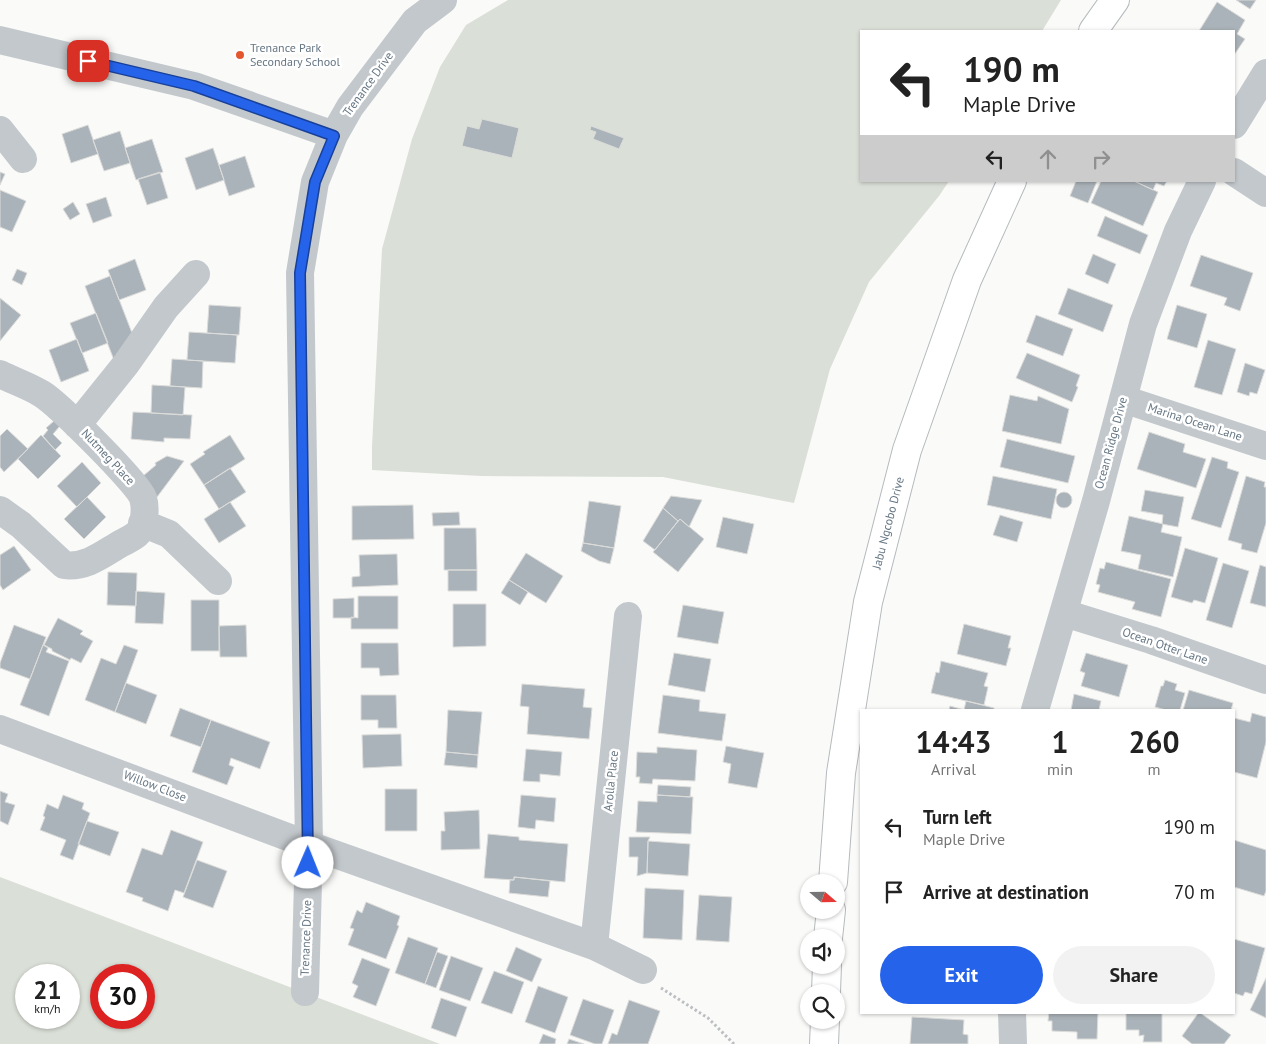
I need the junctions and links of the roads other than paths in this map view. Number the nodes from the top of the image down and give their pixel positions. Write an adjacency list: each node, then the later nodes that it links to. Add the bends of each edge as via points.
1 (443, 0): 8 (street, Trenance Drive, via 415,21 350,106)
2 (1115, 0): 3 (main road)
3 (1094, 30)
4 (0, 40): 8 (street, via 194,86)
5 (1266, 73): 6 (street)
6 (1235, 123)
7 (0, 130): 9 (street)
8 (334, 136): 27 (street, Trenance Drive, via 315,182 300,273)
9 (23, 159)
10 (1235, 173): 13 (street)
11 (1012, 182): 28 (main road, Jabu Ngcobo Drive, via 967,280 906,450 868,602 841,773)
12 (1202, 182): 16 (street, Ocean Ridge Drive, via 1156,285)
13 (1266, 193)
14 (196, 274): 17 (street, via 166,307)
15 (0, 374): 17 (street, Nutmeg Place, via 42,394)
16 (1123, 399): 18 (street, Marina Ocean Lane); 22 (street, Ocean Ridge Drive)
17 (77, 425): 20 (street, Nutmeg Place, via 143,497 145,516)
18 (1266, 446)
19 (0, 510): 20 (street, via 64,565 70,566 91,561 139,533)
20 (142, 523): 21 (street, via 169,534)
21 (218, 581)
22 (1064, 613): 24 (street, Ocean Otter Lane); 25 (street, Ocean Ridge Drive)
23 (628, 616): 29 (street, Arolla Place)
24 (1266, 680)
25 (1036, 709)
26 (0, 728): 27 (street, Willow Close)
27 (309, 845): 29 (street); 31 (street, Trenance Drive)
28 (834, 874)
29 (594, 946): 30 (street)
30 (643, 970)
31 (305, 992)
32 (1012, 1014): 35 (street)
33 (825, 1029): 34 (main road)
34 (824, 1044)
35 (1013, 1044)

